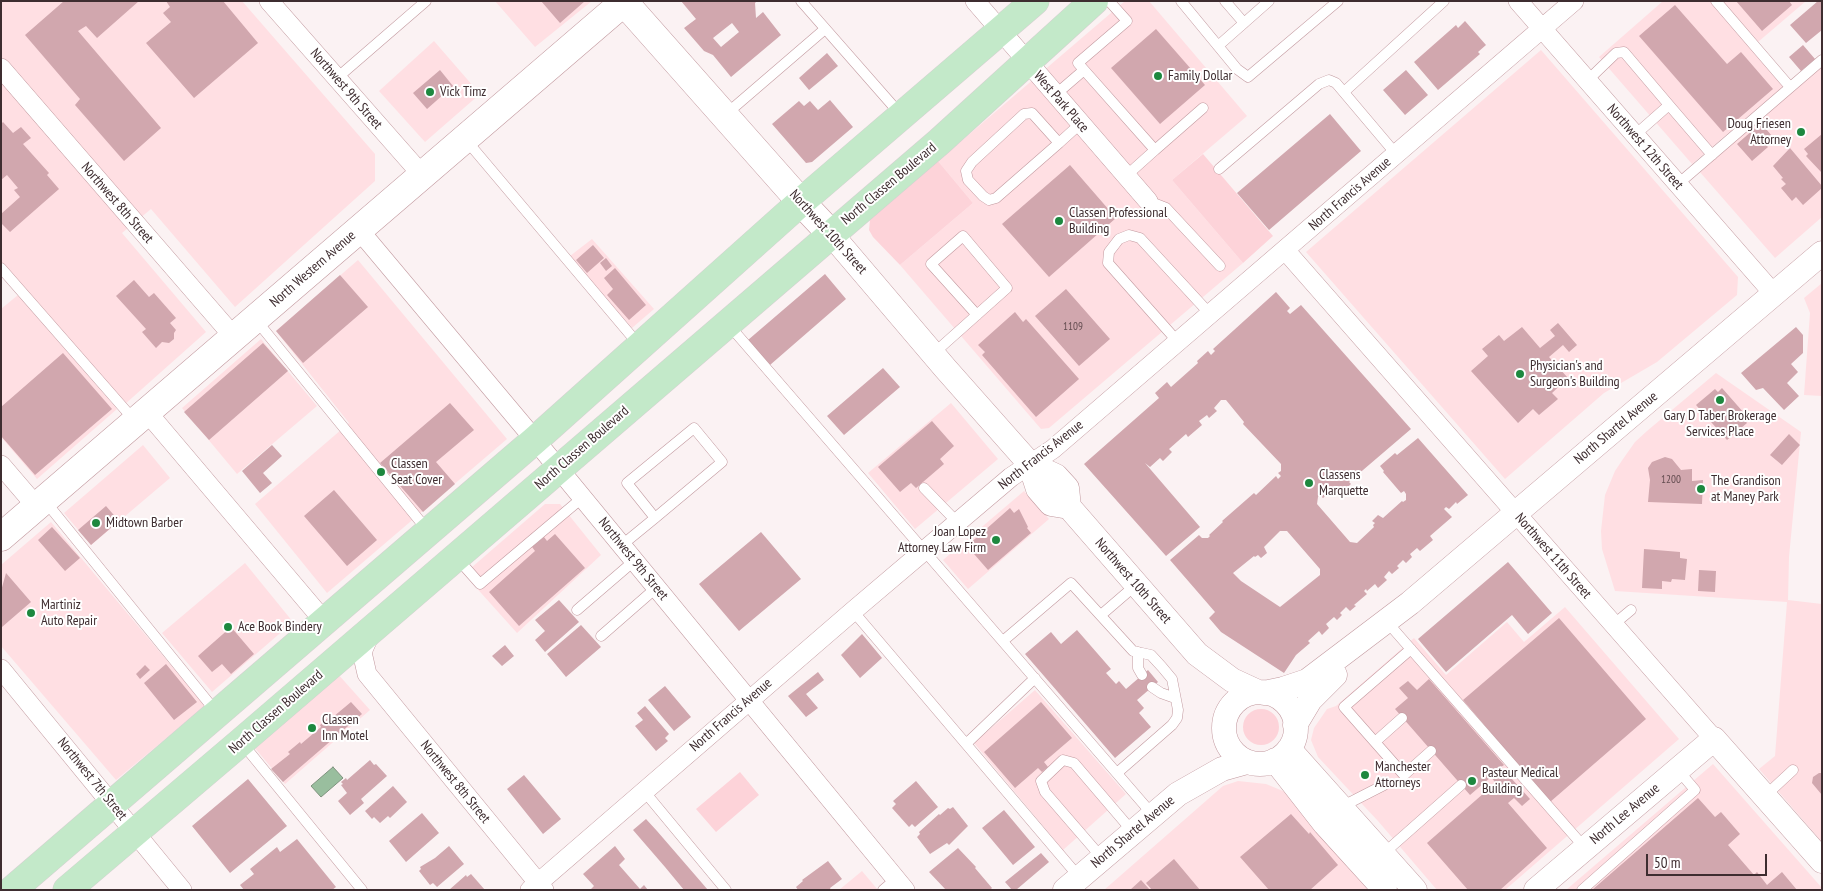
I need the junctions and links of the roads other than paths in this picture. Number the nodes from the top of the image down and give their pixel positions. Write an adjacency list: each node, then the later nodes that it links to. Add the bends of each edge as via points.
1 (269, 1): 25 (street, Northwest 9th Street)
2 (426, 1): 25 (lane)
3 (801, 1): 18 (lane)
4 (975, 1): 20 (street, West Park Place)
5 (1035, 1): 20 (main road)
6 (1094, 1): 23 (main road, North Classen Boulevard)
7 (1109, 1): 24 (lane, via 1127,21 1078,64)
8 (1181, 1): 21 (lane)
9 (1224, 1): 17 (lane)
10 (1269, 1): 17 (lane)
11 (1338, 1): 21 (lane, via 1248,77)
12 (1444, 1): 29 (lane)
13 (1518, 1): 19 (street, Northwest 12th Street)
14 (1574, 1): 19 (street, North Francis Avenue)
15 (1716, 1): 28 (lane)
16 (624, 2): 33 (main road, Northwest 10th Street); 37 (main road, North Western Avenue)
17 (1244, 23): 21 (lane)
18 (825, 29): 33 (lane); 34 (lane)
19 (1542, 29): 27 (street, Northwest 12th Street); 40 (street, North Francis Avenue)
20 (1000, 30): 23 (street, West Park Place); 34 (main road)
21 (1218, 46)
22 (1822, 60): 28 (lane)
23 (1026, 62): 30 (street, West Park Place); 49 (main road, North Classen Boulevard)
24 (1084, 70): 30 (lane); 39 (lane)
25 (337, 78): 43 (street, Northwest 9th Street)
26 (5, 80): 59 (street, Northwest 8th Street)
27 (1588, 81): 31 (lane, via 1616,53 1624,52); 36 (street, Northwest 12th Street)
28 (1790, 87): 41 (lane)
29 (1344, 92): 40 (lane); 42 (lane, via 1329,80 1319,84)
30 (1055, 95): 35 (street, West Park Place)
31 (1669, 105): 36 (lane); 41 (lane)
32 (1203, 108): 39 (lane)
33 (724, 116): 47 (main road, Northwest 10th Street)
34 (901, 116): 47 (main road)
35 (1080, 124): 38 (lane); 44 (street, West Park Place)
36 (1635, 135): 45 (street, Northwest 12th Street)
37 (466, 139): 43 (main road, North Western Avenue); 61 (lane)
38 (1059, 143): 38 (lane, via 1032,112 1024,114 972,162 966,171 968,180 989,200 996,198)
39 (1155, 150): 44 (lane)
40 (1396, 154): 50 (street, North Francis Avenue)
41 (1712, 155): 45 (lane)
42 (1219, 169)
43 (423, 176): 48 (main road, North Western Avenue)
44 (1126, 176): 46 (street, West Park Place)
45 (1678, 184): 54 (street, Northwest 12th Street)
46 (1148, 201): 52 (lane, via 1166,208)
47 (801, 202): 49 (main road, Northwest 10th Street); 61 (main road)
48 (359, 230): 57 (main road, North Western Avenue); 64 (street, Northwest 9th Street)
49 (831, 234): 58 (main road, North Classen Boulevard); 62 (street, Northwest 10th Street)
50 (1285, 250): 55 (street, North Francis Avenue); 71 (street, Northwest 11th Street)
51 (1822, 253): 54 (street, North Shartel Avenue)
52 (1220, 266)
53 (1, 268): 63 (lane)
54 (1773, 293): 71 (street, North Shartel Avenue)
55 (1210, 314): 60 (street, North Francis Avenue); 60 (lane, via 1140,238 1129,235 1119,239 1109,252 1108,263)
56 (976, 315): 56 (lane, via 1008,288 963,236 931,264); 62 (lane)
57 (255, 319): 59 (main road, North Western Avenue); 74 (lane)
58 (727, 324): 67 (main road, North Classen Boulevard); 77 (lane)
59 (234, 337): 63 (main road, North Western Avenue)
60 (1178, 342): 65 (street, North Francis Avenue, via 1053,449)
61 (639, 345): 64 (main road)
62 (933, 354): 65 (street, Northwest 10th Street)
63 (141, 417): 70 (main road, North Western Avenue); 87 (street)
64 (535, 440): 67 (street, Northwest 9th Street); 74 (main road)
65 (1030, 464): 73 (street, North Francis Avenue); 80 (street, Northwest 10th Street, via 1056,476 1067,488 1069,507)
66 (1, 466): 70 (street)
67 (558, 468): 69 (street, Northwest 9th Street); 78 (main road, North Classen Boulevard)
68 (924, 488): 73 (lane)
69 (582, 498): 76 (street, Northwest 9th Street); 78 (lane, via 480,584)
70 (41, 504): 75 (main road, North Western Avenue); 105 (lane)
71 (1516, 513): 82 (street, North Shartel Avenue); 89 (street, Northwest 11th Street)
72 (655, 518): 72 (lane, via 722,462 694,428 627,483); 76 (lane)
73 (957, 522): 77 (street, North Francis Avenue)
74 (428, 531): 87 (main road)
75 (1, 538)
76 (622, 545): 79 (street, Northwest 9th Street)
77 (924, 550): 85 (street, North Francis Avenue); 92 (lane)
78 (456, 557): 90 (main road, North Classen Boulevard)
79 (634, 561): 81 (street, Northwest 9th Street); 83 (lane)
80 (1136, 584): 86 (lane); 95 (street, Northwest 10th Street)
81 (656, 588): 91 (lane); 104 (street, Northwest 9th Street)
82 (1410, 603): 88 (street, North Shartel Avenue); 102 (street, North Shartel Avenue, via 1307,681)
83 (577, 610)
84 (1631, 610): 89 (lane)
85 (853, 611): 104 (street, North Francis Avenue); 112 (lane)
86 (1101, 615): 92 (lane, via 1071,583); 94 (lane, via 1132,651)
87 (324, 621): 105 (main road)
88 (1388, 623): 93 (lane); 108 (street, North Shartel Avenue, via 1317,692)
89 (1613, 625): 109 (street, Northwest 11th Street, via 1652,659)
90 (374, 628): 96 (main road, North Classen Boulevard); 98 (street, via 362,652)
91 (601, 636)
92 (1003, 641): 100 (lane)
93 (1411, 649): 111 (lane, via 1344,707); 129 (lane, via 1438,686)
94 (1138, 652): 99 (lane, via 1138,668); 103 (lane, via 1151,655 1172,679)
95 (1197, 654): 102 (street, Northwest 10th Street, via 1232,680); 107 (street, Northwest 10th Street, via 1222,698)
96 (329, 666): 98 (street, via 348,666); 110 (main road, North Classen Boulevard)
97 (1, 669): 124 (street, Northwest 7th Street)
98 (367, 674): 135 (street, Northwest 8th Street)
99 (1142, 675)
100 (1035, 678): 112 (lane); 118 (lane)
101 (1152, 687): 103 (lane)
102 (1261, 692): 107 (street, via 1239,699 1230,707); 108 (street, via 1276,696 1287,705)
103 (1175, 698): 118 (lane, via 1178,710 1172,725)
104 (749, 700): 121 (street, North Francis Avenue); 134 (street, Northwest 9th Street)
105 (217, 713): 124 (main road)
106 (1402, 718): 111 (lane)
107 (1225, 723): 115 (street, via 1230,748); 122 (street, North Shartel Avenue, via 1214,753)
108 (1295, 726): 114 (street, via 1294,740)
109 (1713, 732): 116 (street, North Lee Avenue); 123 (street, Northwest 11th Street, via 1741,759)
110 (241, 742): 127 (main road, North Classen Boulevard); 139 (lane)
111 (1375, 742): 113 (lane, via 1404,775)
112 (966, 744): 133 (lane)
113 (1432, 751)
114 (1282, 754): 115 (street, via 1261,764); 125 (street); 141 (street, via 1326,824)
115 (1247, 762): 122 (street, North Shartel Avenue, via 1230,766)
116 (1678, 770): 129 (street, North Lee Avenue); 144 (lane, via 1696,790)
117 (1793, 770): 123 (lane)
118 (1117, 773): 126 (lane)
119 (1384, 785): 125 (lane)
120 (1461, 785): 130 (lane)
121 (644, 791): 135 (street, North Francis Avenue); 140 (lane)
122 (1178, 794): 126 (street, North Shartel Avenue)
123 (1765, 796): 132 (street, Northwest 11th Street)
124 (112, 804): 127 (street, Northwest 7th Street); 136 (main road)
125 (1341, 806): 130 (street)
126 (1153, 815): 128 (street, North Shartel Avenue)
127 (135, 832): 137 (main road, North Classen Boulevard); 138 (street, Northwest 7th Street)
128 (1132, 832): 131 (street, North Shartel Avenue); 131 (lane, via 1074,763 1063,760 1041,782 1045,792)
129 (1585, 848): 143 (street, North Lee Avenue)
130 (1383, 854): 142 (street)
131 (1102, 858): 133 (street, North Shartel Avenue)
132 (1822, 861)
133 (1072, 883)
134 (895, 886)
135 (537, 887)
136 (12, 890)
137 (67, 890)
138 (182, 890)
139 (362, 890)
140 (726, 890)
141 (1385, 890)
142 (1415, 890)
143 (1536, 890)
144 (1582, 890)

